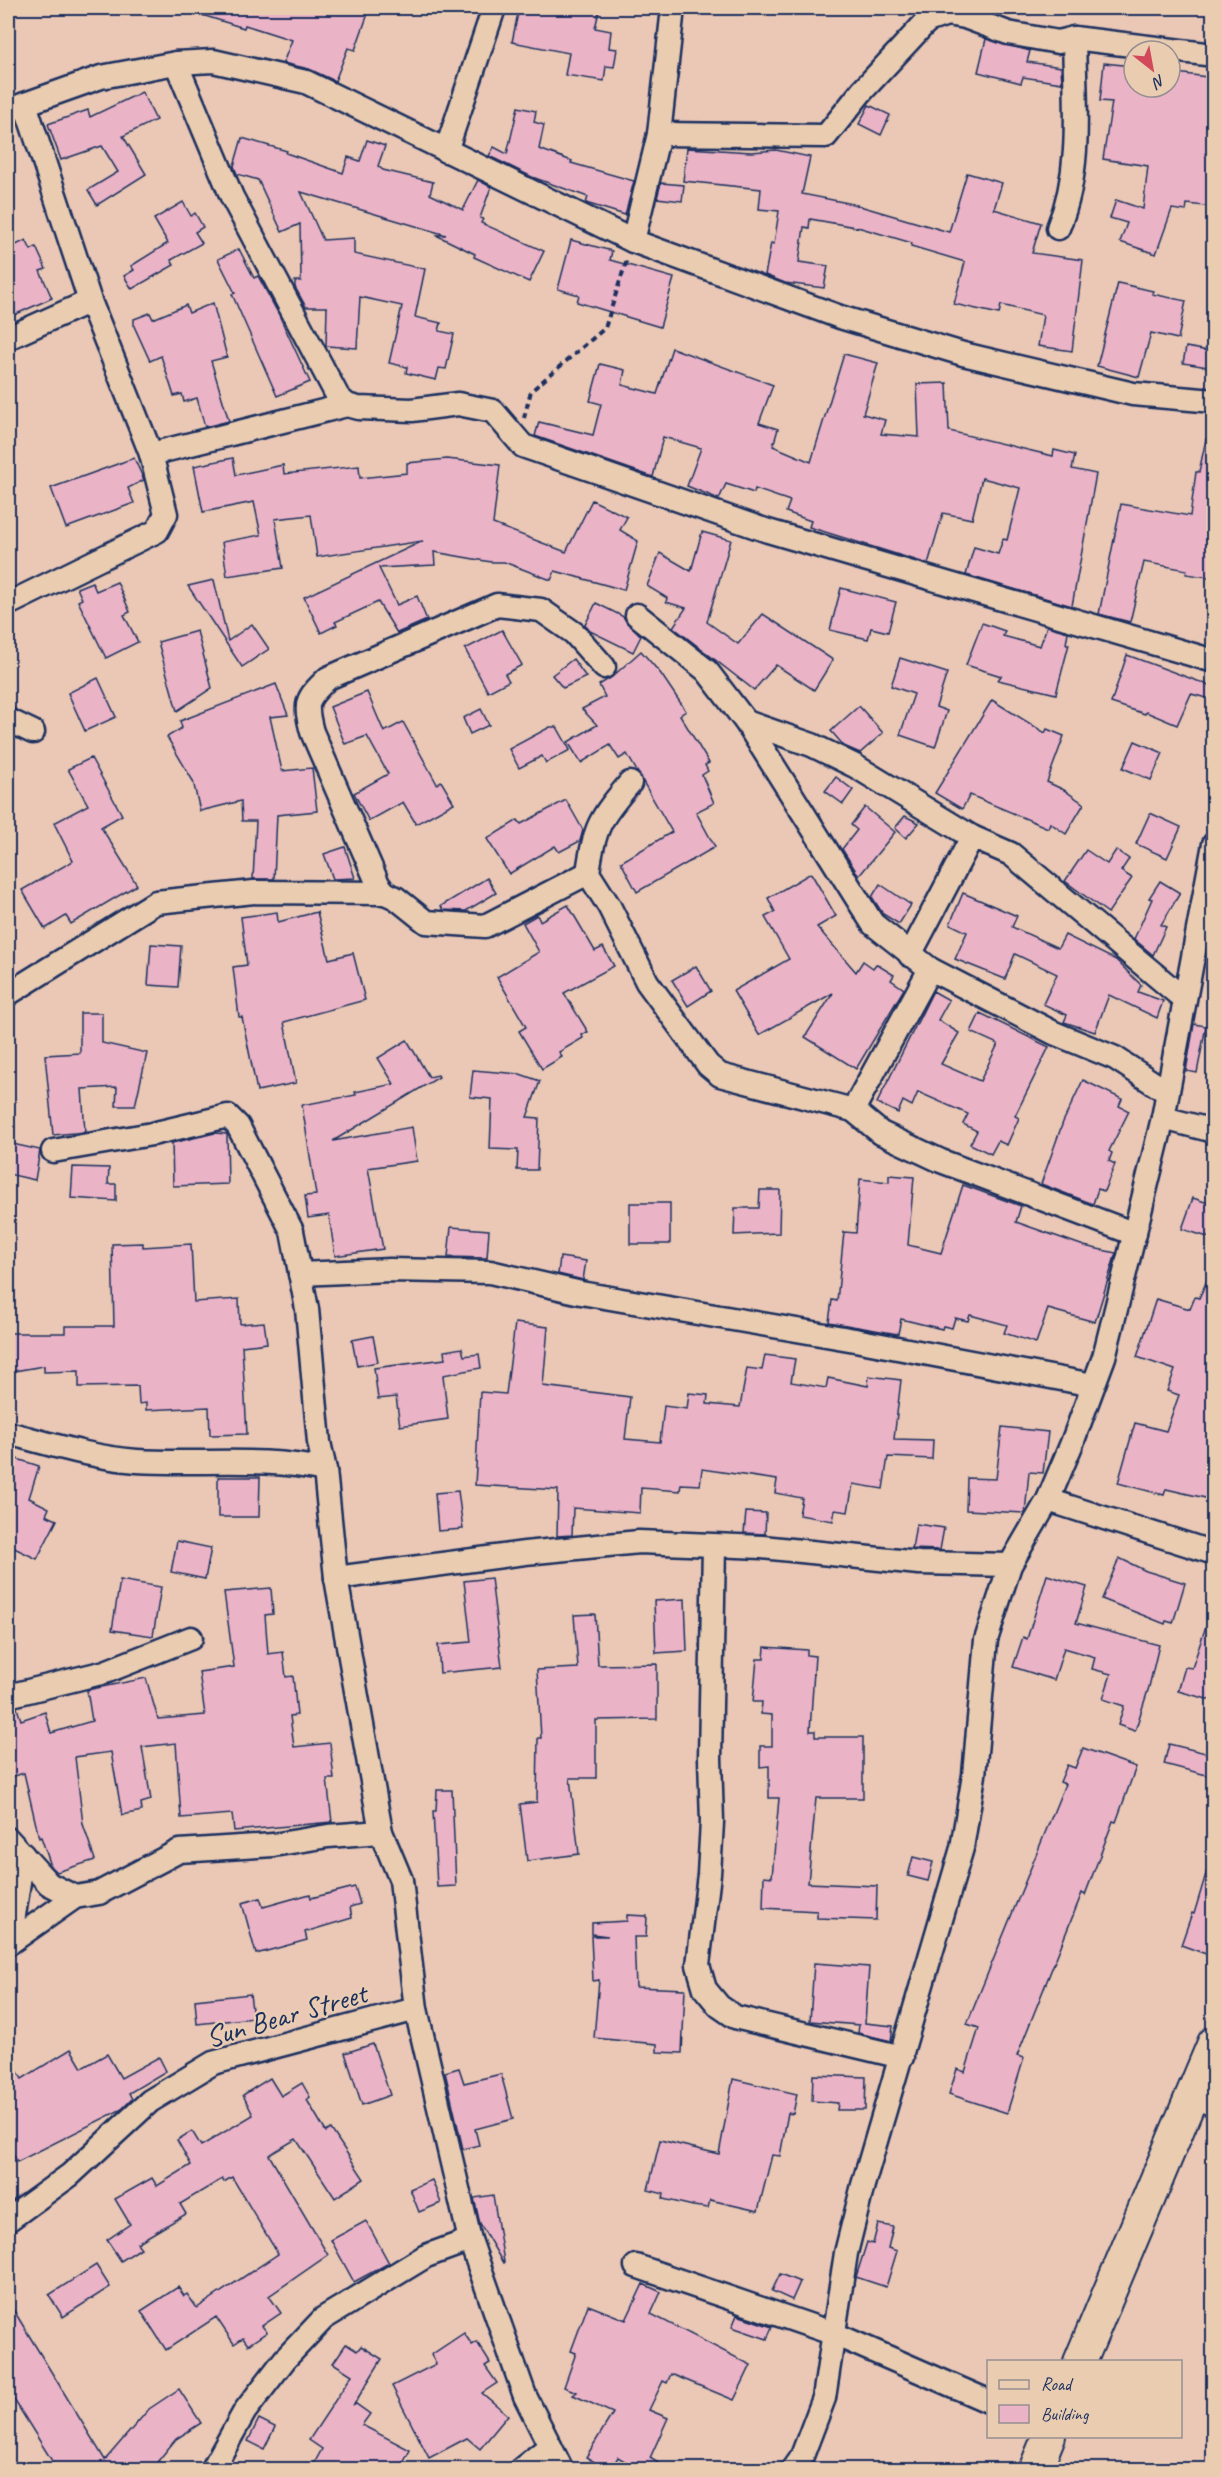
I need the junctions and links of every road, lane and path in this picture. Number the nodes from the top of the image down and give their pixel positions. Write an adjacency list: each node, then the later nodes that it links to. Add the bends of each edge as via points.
1 (494, 8): 8 (street)
2 (673, 8): 7 (street)
3 (1074, 38): 4 (street); 7 (street, via 1058,42 1008,33 947,14 927,21 826,136); 9 (street, via 1076,163 1068,204)
4 (1214, 55)
5 (176, 63): 6 (street, via 101,77); 8 (street, via 213,61 306,82); 14 (street, via 232,197 338,397)
6 (16, 107): 11 (street)
7 (659, 134): 10 (street)
8 (446, 151): 10 (street)
9 (1058, 228)
10 (633, 242): 13 (street, via 840,318 963,354 1133,394); 15 (path, via 605,328 531,391 524,418)
11 (90, 301): 12 (street); 16 (street)
12 (8, 338)
13 (1214, 401)
14 (347, 405): 15 (street, via 412,410 458,404 493,411); 16 (street)
15 (523, 446): 19 (street, via 768,531)
16 (151, 454): 17 (street, via 166,514 157,531)
17 (8, 604)
18 (637, 615): 22 (street, via 707,670)
19 (1214, 661)
20 (604, 667): 28 (street, via 574,633 541,610 498,605 328,678 310,695 305,709 312,732)
21 (8, 720): 23 (street)
22 (746, 722): 25 (street, via 812,745 855,766); 29 (street, via 873,924)
23 (33, 732)
24 (630, 783): 27 (street, via 603,814 593,836)
25 (972, 837): 29 (street); 32 (street, via 1011,854)
26 (1214, 844): 32 (street)
27 (588, 873): 28 (street, via 484,926 426,922); 34 (street, via 647,982 708,1065 720,1075)
28 (385, 893): 31 (street, via 254,892 156,902)
29 (910, 955): 30 (street)
30 (930, 969): 33 (street, via 1054,1033 1115,1058); 34 (street)
31 (8, 994)
32 (1184, 999): 33 (street)
33 (1167, 1092): 35 (street)
34 (853, 1110): 38 (street, via 881,1133 941,1161)
35 (1163, 1118): 36 (street); 38 (street)
36 (1214, 1131)
37 (53, 1151): 39 (street, via 228,1116 238,1126 292,1231)
38 (1135, 1234): 40 (street)
39 (300, 1274): 40 (street, via 390,1270 490,1272 581,1293); 42 (street)
40 (1094, 1385): 43 (street)
41 (8, 1433): 42 (street, via 136,1461 291,1463)
42 (325, 1470): 47 (street)
43 (1047, 1500): 45 (street); 46 (street)
44 (714, 1546): 46 (street, via 919,1563); 47 (street, via 639,1542); 56 (street, via 712,1822 698,1965 705,1989 718,2006 735,2017)
45 (1214, 1553)
46 (1010, 1565): 56 (street, via 986,1640 974,1775 962,1848)
47 (336, 1578): 50 (street)
48 (191, 1638): 49 (street, via 105,1672)
49 (8, 1696)
50 (381, 1833): 52 (street, via 179,1851 99,1893); 54 (street, via 401,1880)
51 (15, 1847): 52 (street, via 49,1884); 53 (street)
52 (75, 1897): 53 (street)
53 (9, 1943)
54 (416, 2009): 58 (street, Sun Bear Street, via 213,2063 150,2101 70,2175); 59 (street)
55 (1214, 2043): 57 (main road)
56 (902, 2057): 61 (street, via 863,2185)
57 (1203, 2100): 62 (main road)
58 (8, 2220)
59 (470, 2240): 65 (street, via 525,2396); 66 (street, via 426,2256 324,2318 285,2359 245,2411)
60 (636, 2266): 61 (street)
61 (832, 2333): 63 (street); 69 (street, via 824,2398 802,2456)
62 (1080, 2360)
63 (987, 2401)
64 (1048, 2438): 70 (main road)
65 (550, 2446): 67 (street); 68 (street)
66 (212, 2469)
67 (520, 2469)
68 (562, 2469)
69 (792, 2469)
70 (1035, 2469)

